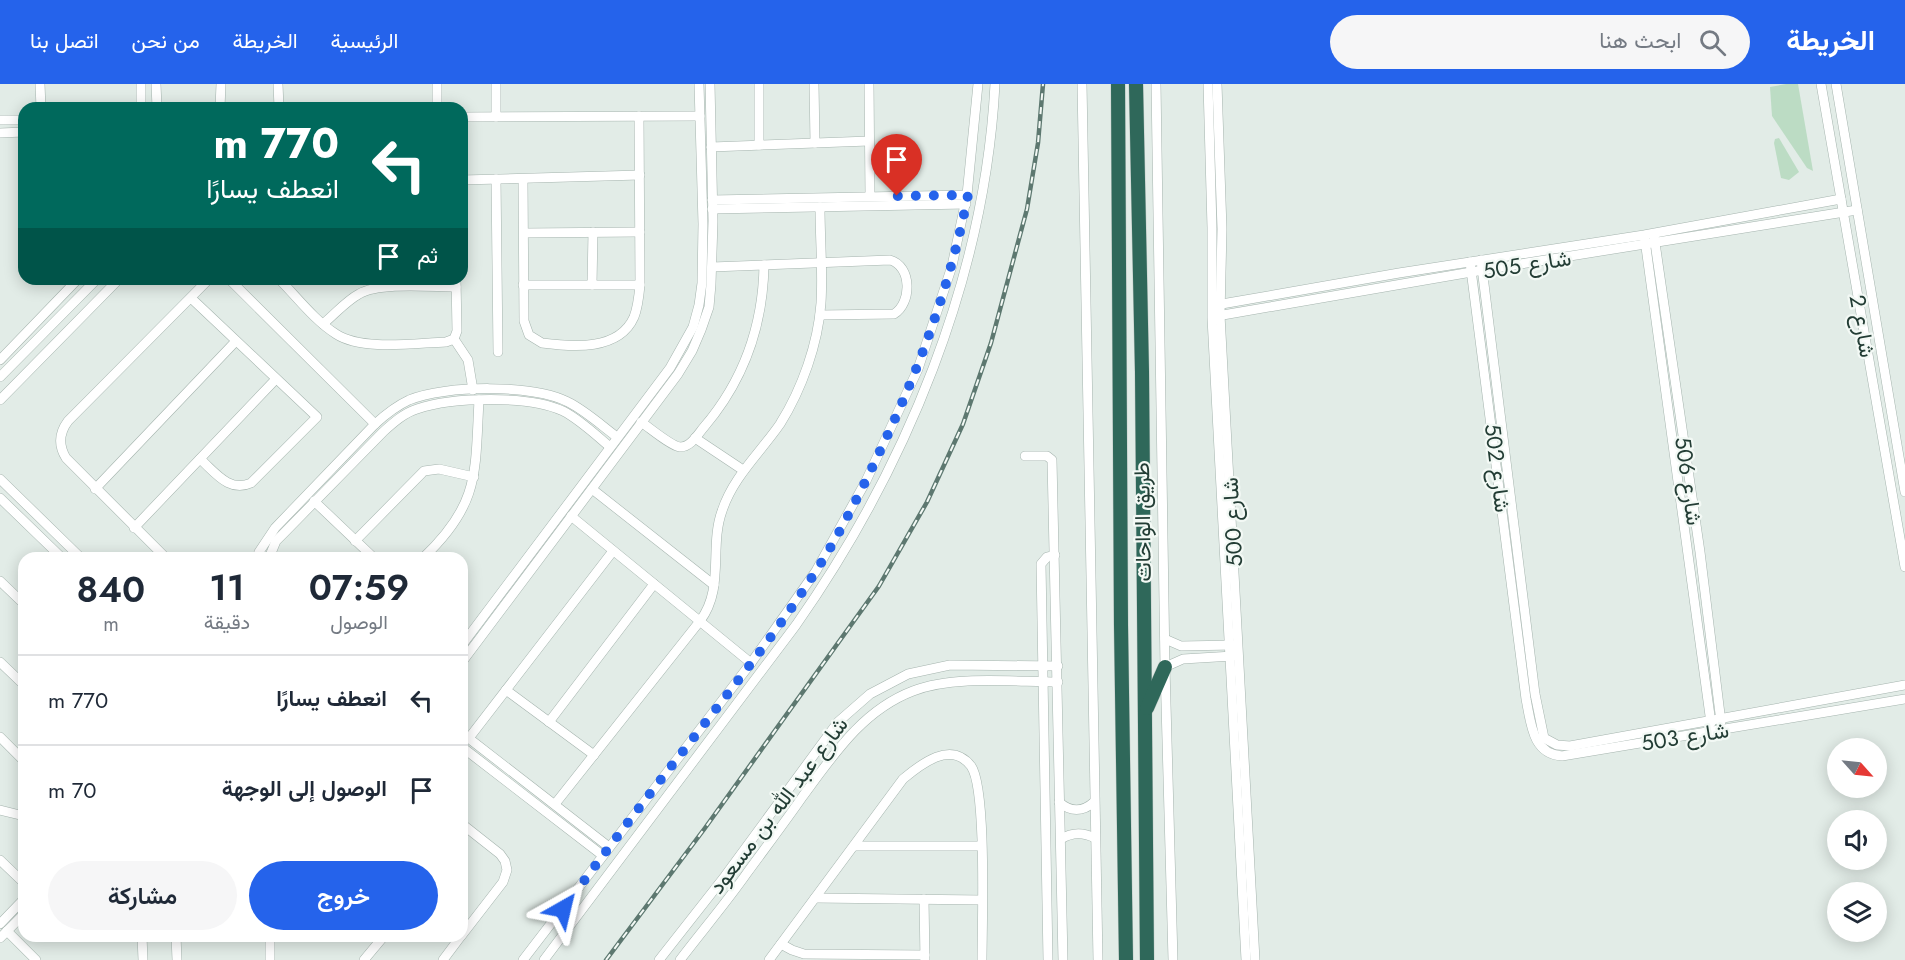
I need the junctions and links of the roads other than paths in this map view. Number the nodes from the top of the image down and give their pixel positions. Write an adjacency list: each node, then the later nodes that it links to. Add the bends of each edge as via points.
1 (40, 84): 23 (street)
2 (141, 84): 24 (street)
3 (156, 84): 25 (street)
4 (221, 84): 26 (street)
5 (278, 84): 27 (street)
6 (437, 84): 28 (street)
7 (496, 84): 32 (street)
8 (699, 84): 30 (street)
9 (710, 84): 40 (street)
10 (759, 84): 39 (street)
11 (814, 84): 38 (street)
12 (869, 84): 37 (street)
13 (978, 84): 47 (street)
14 (995, 84): 125 (street, via 974,227 941,346 902,440 866,511 827,581)
15 (1082, 84): 158 (street)
16 (1118, 84): 202 (highway, طريق الواحات)
17 (1136, 84): 144 (highway, طريق الواحات)
18 (1156, 84): 127 (street, طريق الواحات)
19 (1208, 84): 76 (street, شارع 500)
20 (1217, 84): 76 (street, شارع 500, via 1222,229)
21 (1821, 84): 46 (street, شارع 2)
22 (1836, 84): 50 (street, شارع 2)
23 (41, 102)
24 (141, 102)
25 (157, 102)
26 (220, 102)
27 (279, 102)
28 (437, 102)
29 (639, 116): 30 (street); 32 (street); 41 (street)
30 (700, 116): 55 (street)
31 (468, 117): 32 (street)
32 (496, 117)
33 (0, 120): 34 (street)
34 (18, 120)
35 (18, 132): 36 (street)
36 (0, 133)
37 (869, 141): 38 (street); 45 (street)
38 (815, 143): 39 (street)
39 (759, 145): 40 (street)
40 (711, 147): 48 (street)
41 (640, 175): 44 (street); 53 (street)
42 (468, 180): 43 (street)
43 (496, 180): 44 (street); 82 (street)
44 (523, 180): 54 (street)
45 (870, 196): 47 (street); 48 (street)
46 (1841, 199): 51 (street, شارع 2); 56 (street, شارع 505)
47 (967, 200): 49 (street); 123 (street, via 952,267 918,369 854,504)
48 (712, 204): 49 (street); 55 (street)
49 (820, 207): 59 (street)
50 (1857, 210): 51 (street, شارع 505); 101 (street, شارع 2)
51 (1843, 212): 56 (street, شارع 505); 116 (street, شارع 2)
52 (593, 232): 53 (street); 54 (street); 72 (street)
53 (640, 232): 73 (street)
54 (524, 233): 71 (street)
55 (708, 234): 61 (street); 91 (street, via 693,327 670,368)
56 (1650, 239): 57 (street, شارع 505); 62 (street, شارع 505); 128 (street, شارع 506)
57 (1481, 260): 58 (street, شارع 505); 62 (street, شارع 502)
58 (1470, 262): 63 (street, شارع 502); 76 (street, شارع 505)
59 (821, 263): 60 (street); 77 (street); 77 (street, via 890,260 903,268 906,278 904,303 894,314)
60 (764, 265): 61 (street); 92 (street, via 761,306 748,355 728,395)
61 (712, 267): 89 (street, via 709,307 692,351)
62 (1483, 270): 63 (street, شارع 505); 121 (street, شارع 502)
63 (1471, 273): 78 (street, شارع 505); 122 (street, شارع 502)
64 (72, 285): 83 (street)
65 (91, 285): 84 (street)
66 (113, 285): 87 (street)
67 (203, 285): 75 (street)
68 (235, 285): 90 (street)
69 (420, 285): 79 (street, via 367,290)
70 (456, 285): 80 (street)
71 (523, 285): 72 (street); 73 (street, via 525,328 535,340 550,344 592,344 620,335 635,315)
72 (592, 285): 73 (street)
73 (640, 285)
74 (287, 287): 79 (street)
75 (191, 298): 81 (street); 99 (street, via 64,426 60,439 63,452)
76 (1216, 305): 78 (street, شارع 500)
77 (820, 315): 96 (street, via 796,394 769,439)
78 (1216, 316): 129 (street, شارع 500)
79 (323, 324): 80 (street, via 338,336 361,343)
80 (454, 339): 86 (street, via 468,360)
81 (236, 341): 85 (street); 99 (street)
82 (498, 352)
83 (0, 360)
84 (0, 377)
85 (276, 379): 95 (street); 95 (street, via 317,417 245,486 228,484)
86 (473, 390): 90 (street, via 411,400); 91 (street, via 521,390 554,396 569,402)
87 (0, 400)
88 (479, 400): 93 (street, via 534,403 564,411); 97 (street); 103 (street, via 416,409 398,419)
89 (641, 422): 92 (street, via 679,447); 100 (street)
90 (375, 424): 111 (street, via 275,528)
91 (617, 437): 93 (street)
92 (695, 438): 96 (street)
93 (610, 447): 126 (street)
94 (1025, 456): 115 (street, via 1047,456 1052,460)
95 (200, 459): 105 (street)
96 (743, 470): 119 (street, via 721,513)
97 (474, 477): 106 (street, via 439,469 424,471); 114 (street, via 461,514)
98 (0, 479): 109 (street)
99 (95, 489): 105 (street)
100 (592, 489): 104 (street); 119 (street)
101 (1905, 492)
102 (0, 498): 108 (street)
103 (314, 501): 106 (street); 112 (street, via 276,542)
104 (571, 516): 107 (street); 130 (street)
105 (134, 528): 110 (street)
106 (355, 541): 113 (street)
107 (613, 551): 118 (street); 142 (street)
108 (56, 552)
109 (75, 552)
110 (160, 552)
111 (260, 552)
112 (272, 552)
113 (367, 552)
114 (429, 552)
115 (1055, 555): 134 (street, via 1041,564); 135 (street)
116 (1905, 567)
117 (0, 581): 120 (street)
118 (654, 584): 124 (street); 147 (street)
119 (714, 585): 124 (street, via 710,604)
120 (18, 598)
121 (1526, 606): 122 (street); 137 (street, شارع 502)
122 (1515, 608): 137 (street, شارع 502)
123 (784, 617): 125 (street); 132 (street)
124 (700, 621): 132 (street); 156 (street)
125 (796, 625): 195 (street)
126 (468, 637)
127 (1165, 639): 129 (street, via 1184,646); 136 (street, طريق الواحات)
128 (1705, 641): 145 (street, شارع 506); 146 (street, شارع 506)
129 (1234, 645): 131 (street, شارع 500)
130 (468, 654)
131 (1235, 656): 136 (street, via 1183,659); 185 (street, شارع 500)
132 (751, 663): 167 (street)
133 (2, 666): 138 (street)
134 (1044, 666): 135 (street, شارع عبد الله بن مسعود); 139 (street); 184 (street, شارع عبد الله بن مسعود, via 939,667 908,674 870,694 835,726)
135 (1058, 666): 140 (street)
136 (1165, 667): 144 (highway); 204 (street, طريق الواحات)
137 (1528, 674): 150 (street, شارع 503, via 1544,738 1550,743 1570,746); 153 (street, شارع 503, via 1532,726 1542,749 1562,756)
138 (18, 680)
139 (1044, 682): 140 (street, شارع عبد الله بن مسعود); 186 (street, شارع عبد الله بن مسعود, via 937,684 894,699 875,711 842,743); 199 (street)
140 (1058, 682): 157 (street)
141 (1905, 685): 145 (street, شارع 503)
142 (506, 690): 147 (street); 149 (street)
143 (1905, 699): 148 (street, شارع 503)
144 (1145, 712): 203 (highway, طريق الواحات)
145 (1721, 718): 146 (street, شارع 503); 148 (street, شارع 506)
146 (1710, 719): 148 (street, شارع 506); 150 (street, شارع 503)
147 (549, 722): 156 (street)
148 (1717, 731): 153 (street, شارع 503)
149 (468, 732)
150 (1628, 735): 153 (street)
151 (0, 737): 155 (street)
152 (468, 737): 159 (street)
153 (1631, 745)
154 (468, 752): 168 (street)
155 (18, 755)
156 (594, 755): 159 (street)
157 (1059, 802): 158 (street, via 1077,810); 164 (street)
158 (1094, 802): 163 (street)
159 (555, 804): 167 (street)
160 (0, 810): 161 (street)
161 (18, 814)
162 (468, 830): 176 (street, via 500,854 507,870 503,882)
163 (1095, 838): 164 (street, via 1080,833); 201 (street)
164 (1061, 839): 200 (street)
165 (855, 846): 166 (street); 166 (street, via 903,779 927,761 946,754 957,756 973,768); 171 (street)
166 (981, 846): 173 (street)
167 (609, 847): 168 (street)
168 (602, 855): 194 (street)
169 (0, 860): 170 (street)
170 (18, 877)
171 (815, 898): 172 (street); 183 (street)
172 (924, 899): 173 (street); 187 (street)
173 (982, 900): 198 (street)
174 (18, 908): 177 (street)
175 (18, 919): 177 (street)
176 (468, 927)
177 (2, 931): 188 (street)
178 (142, 942): 189 (street)
179 (176, 942): 190 (street)
180 (270, 942): 191 (street)
181 (379, 942): 192 (street)
182 (457, 942): 193 (street)
183 (781, 944): 187 (street, via 804,954); 197 (street)
184 (670, 946): 186 (street); 196 (street, شارع عبد الله بن مسعود)
185 (1250, 949): 205 (street, شارع 500); 206 (street, شارع 500)
186 (682, 958)
187 (925, 958)
188 (36, 960)
189 (142, 960)
190 (177, 960)
191 (270, 960)
192 (364, 960)
193 (443, 960)
194 (524, 960)
195 (544, 960)
196 (659, 960)
197 (769, 960)
198 (982, 960)
199 (1048, 960)
200 (1063, 960)
201 (1098, 960)
202 (1126, 960)
203 (1147, 960)
204 (1173, 960)
205 (1246, 960)
206 (1255, 960)

